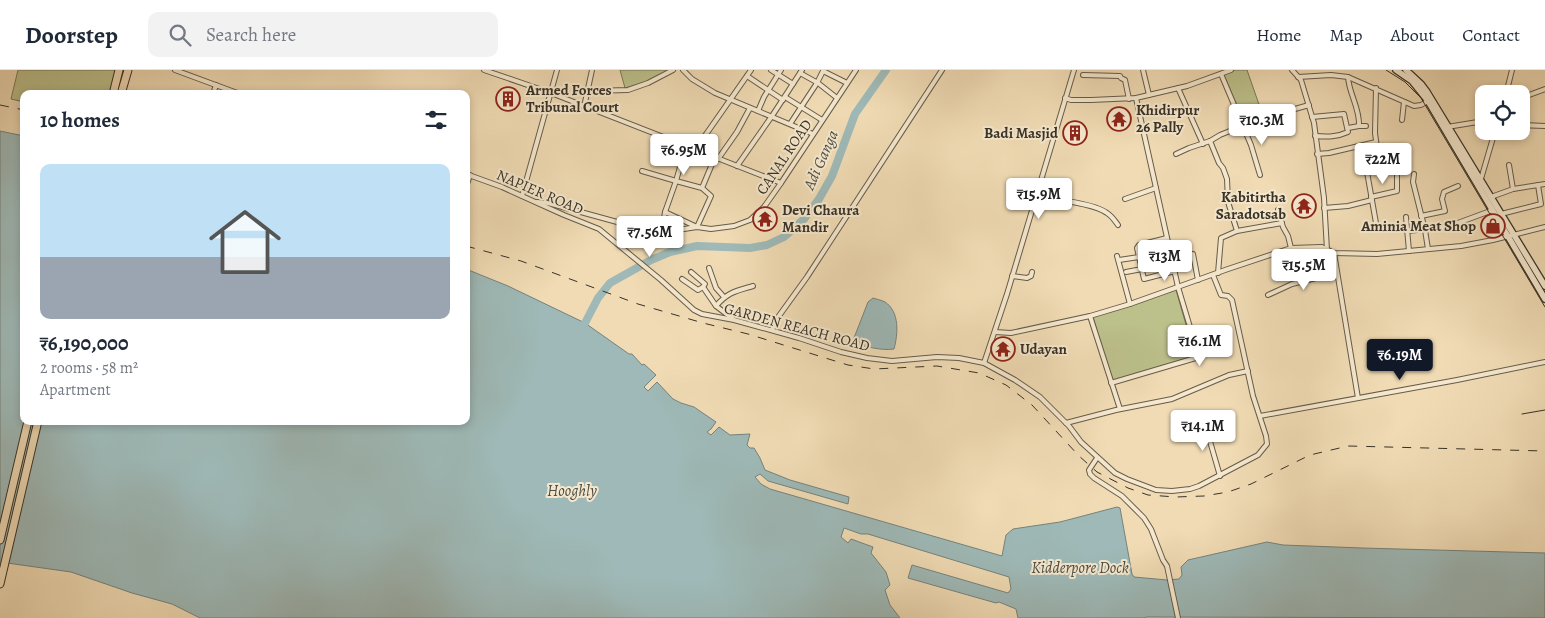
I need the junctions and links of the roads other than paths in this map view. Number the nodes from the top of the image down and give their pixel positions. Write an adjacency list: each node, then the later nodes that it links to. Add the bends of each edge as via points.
1 (119, 70): 41 (highway)
2 (128, 70): 42 (highway)
3 (174, 70): 36 (street)
4 (484, 70): 47 (street)
5 (557, 70): 47 (street)
6 (592, 70): 45 (street)
7 (673, 70): 45 (street, via 628,90)
8 (683, 70): 53 (street, via 714,93)
9 (751, 70): 29 (street)
10 (771, 70): 26 (street)
11 (782, 70): 26 (street)
12 (822, 70): 33 (street); 34 (street)
13 (856, 70): 34 (street, CANAL ROAD)
14 (942, 70): 163 (street)
15 (1074, 70): 51 (street)
16 (1106, 70): 30 (street)
17 (1143, 70): 48 (street)
18 (1231, 70): 25 (street)
19 (1292, 70): 31 (street)
20 (1311, 70): 28 (street)
21 (1396, 70): 56 (main road)
22 (1406, 70): 56 (main road, via 1421,84)
23 (1512, 70): 37 (street)
24 (801, 71): 33 (street); 35 (street)
25 (1221, 74): 38 (street); 71 (street)
26 (778, 75): 35 (street); 46 (street)
27 (1083, 75): 30 (street)
28 (1312, 75): 31 (street); 32 (street)
29 (746, 76): 46 (street); 53 (street)
30 (1106, 76): 55 (street, via 1120,76 1126,80)
31 (1298, 77): 58 (street)
32 (1348, 77): 39 (street); 72 (street)
33 (817, 83): 50 (street); 59 (street)
34 (847, 83): 50 (street, CANAL ROAD)
35 (793, 84): 54 (street)
36 (216, 85): 43 (street); 44 (street)
37 (1508, 85)
38 (1178, 88): 48 (street); 82 (street)
39 (1376, 88): 57 (street); 81 (street)
40 (1545, 89): 49 (street)
41 (114, 90)
42 (122, 90)
43 (214, 90)
44 (229, 90)
45 (589, 90): 60 (street)
46 (768, 91): 54 (street); 62 (street)
47 (551, 94): 60 (street); 106 (street)
48 (1149, 95): 52 (street)
49 (1530, 95)
50 (837, 98): 66 (street, CANAL ROAD)
51 (1065, 98): 55 (street); 107 (street)
52 (1136, 98): 55 (street); 104 (street)
53 (729, 99): 61 (street); 84 (street)
54 (784, 99): 59 (street); 63 (street)
55 (1129, 99)
56 (1430, 100): 57 (street, via 1414,106); 76 (main road)
57 (1404, 102): 67 (street)
58 (1309, 105): 64 (street); 65 (street)
59 (802, 106): 66 (street); 69 (street)
60 (584, 107): 83 (street)
61 (750, 108): 62 (street); 87 (street, via 737,132)
62 (758, 111): 63 (street)
63 (772, 116): 69 (street); 88 (street)
64 (1267, 117)
65 (1312, 117): 75 (street, via 1344,114); 78 (street)
66 (822, 120): 77 (street, CANAL ROAD)
67 (1402, 120)
68 (1475, 123): 76 (street)
69 (790, 124): 77 (street)
70 (1530, 125): 74 (street)
71 (1242, 126): 80 (street); 95 (street)
72 (1359, 126): 73 (street); 75 (street)
73 (1366, 126)
74 (1545, 126)
75 (1348, 128): 78 (street, via 1348,132 1339,136)
76 (1446, 128): 98 (main road)
77 (813, 134): 99 (street, CANAL ROAD)
78 (1316, 136): 86 (street)
79 (1492, 140): 98 (street)
80 (1210, 141): 82 (street); 126 (street, via 1227,179 1228,202)
81 (1376, 142): 86 (street, via 1330,154); 90 (street)
82 (1202, 144): 85 (street)
83 (686, 146): 84 (street); 97 (street)
84 (695, 150): 87 (street)
85 (1176, 154)
86 (1317, 154): 112 (street)
87 (716, 158): 88 (street); 103 (street)
88 (737, 166): 99 (street)
89 (1509, 166): 105 (street)
90 (1380, 170)
91 (642, 171): 97 (street)
92 (1367, 172): 109 (street)
93 (1397, 174): 109 (street, via 1397,192)
94 (1414, 174): 117 (street)
95 (1260, 175)
96 (470, 176): 106 (street, NAPIER ROAD)
97 (676, 181): 103 (street); 115 (street)
98 (1478, 181): 108 (main road); 114 (main road)
99 (781, 183): 122 (street, CANAL ROAD, via 750,220 719,228)
100 (1545, 184): 101 (street)
101 (1538, 185): 105 (street); 116 (street, via 1541,204)
102 (1458, 186): 117 (street, via 1444,192 1445,211)
103 (702, 188): 122 (street, via 711,196)
104 (1156, 188): 110 (street); 129 (street)
105 (1513, 189): 108 (street)
106 (522, 196): 111 (street, NAPIER ROAD)
107 (1036, 197): 121 (street, via 1107,212); 147 (street)
108 (1491, 197): 116 (main road)
109 (1372, 198): 112 (street, via 1348,206); 120 (street)
110 (1125, 199)
111 (535, 202): 124 (street, CANAL ROAD); 150 (street, NAPIER ROAD, via 599,229)
112 (1324, 208): 133 (street)
113 (1278, 210): 119 (street)
114 (1493, 210): 125 (street, via 1447,227); 128 (main road)
115 (665, 212): 122 (street); 124 (street)
116 (1501, 214): 128 (main road)
117 (1421, 216): 125 (street)
118 (1406, 217): 127 (street)
119 (1282, 223): 126 (street); 130 (street)
120 (1376, 223)
121 (1118, 225)
122 (697, 227): 124 (street, CANAL ROAD)
123 (1545, 227): 128 (street)
124 (662, 230)
125 (1425, 230): 127 (street); 132 (street)
126 (1237, 231): 144 (street, via 1221,238)
127 (1407, 231): 134 (street)
128 (1511, 235): 132 (street, via 1461,246); 153 (main road); 158 (main road)
129 (1167, 238): 137 (street, via 1139,245); 140 (street)
130 (1291, 248): 131 (street); 144 (street)
131 (1312, 248): 133 (street); 148 (street)
132 (1428, 249): 134 (street)
133 (1326, 250): 135 (street)
134 (1409, 251): 135 (street)
135 (1334, 253): 145 (street)
136 (1194, 254): 151 (street)
137 (1139, 257): 139 (street); 159 (street, via 1118,258)
138 (709, 268): 157 (street, via 716,288)
139 (1142, 269): 140 (street, via 1144,279); 143 (street)
140 (1175, 271): 155 (street)
141 (691, 272): 154 (street, via 705,284)
142 (1032, 272): 147 (street, via 1027,278)
143 (1126, 272)
144 (1218, 273): 146 (street)
145 (1336, 273): 148 (street); 169 (street)
146 (1213, 275): 151 (street); 167 (street, via 1221,295 1232,300)
147 (1012, 276): 164 (street)
148 (1316, 278): 156 (street)
149 (682, 279): 154 (street, via 698,290)
150 (661, 280): 162 (street, GARDEN REACH ROAD, via 694,310)
151 (1198, 280): 155 (street)
152 (753, 286): 157 (street)
153 (1545, 286)
154 (703, 287): 160 (street)
155 (1178, 287): 159 (street); 168 (street, via 1199,357)
156 (1268, 294)
157 (724, 297): 160 (street)
158 (1545, 299)
159 (1130, 304): 161 (street)
160 (716, 306): 162 (street)
161 (1090, 316): 164 (street, via 1011,333); 168 (street)
162 (734, 320): 163 (street, GARDEN REACH ROAD)
163 (772, 330): 166 (street, GARDEN REACH ROAD, via 867,358 892,361 937,357)
164 (995, 332): 166 (street)
165 (1545, 362): 169 (street)
166 (984, 363): 172 (street, GARDEN REACH ROAD, via 1040,397)
167 (1248, 371): 170 (street, via 1229,375 1172,399); 171 (street)
168 (1111, 383): 170 (street)
169 (1358, 398): 171 (street)
170 (1120, 409): 172 (street)
171 (1260, 416): 177 (street, GARDEN REACH ROAD, via 1267,444 1258,455)
172 (1066, 423): 176 (street, GARDEN REACH ROAD)
173 (27, 425): 178 (highway)
174 (37, 425): 179 (highway)
175 (1181, 436): 177 (street, via 1207,431)
176 (1098, 458): 177 (street, GARDEN REACH ROAD, via 1127,480 1156,490 1190,489); 180 (street, via 1089,470 1090,474 1122,496 1151,529 1167,566)
177 (1220, 476)
178 (0, 540)
179 (0, 584)
180 (1178, 618)

